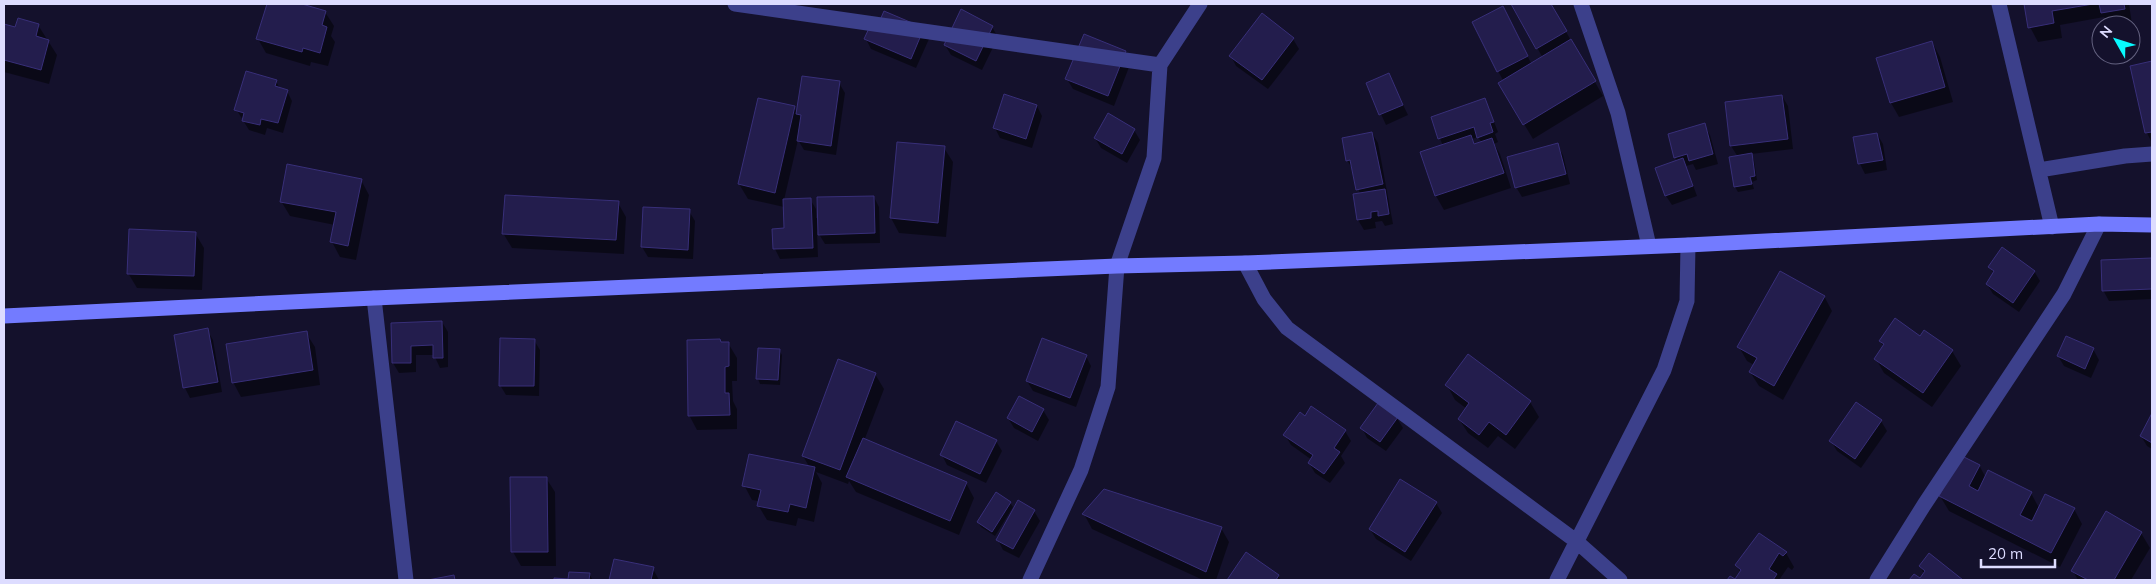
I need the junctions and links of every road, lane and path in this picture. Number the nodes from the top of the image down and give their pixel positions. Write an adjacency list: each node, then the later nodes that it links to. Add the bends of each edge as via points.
1 (735, 4): 5 (street)
2 (1200, 4): 5 (street)
3 (1581, 4): 12 (street, via 1618,113)
4 (1999, 4): 7 (street)
5 (1160, 65): 14 (street, via 1154,158)
6 (2152, 154): 7 (street)
7 (2039, 170): 10 (street)
8 (2099, 224): 9 (main road); 10 (main road); 22 (street, via 2064,294)
9 (2152, 225)
10 (2052, 227): 11 (main road)
11 (1688, 245): 12 (main road); 17 (street, via 1687,301 1664,370)
12 (1649, 246): 13 (main road)
13 (1245, 263): 14 (main road); 17 (street, via 1264,299 1286,328)
14 (1117, 266): 15 (main road); 19 (street, via 1108,387 1082,470)
15 (374, 298): 16 (main road); 18 (street)
16 (4, 316)
17 (1576, 541): 20 (street); 21 (street)
18 (406, 580)
19 (1030, 580)
20 (1557, 580)
21 (1620, 580)
22 (1878, 580)

